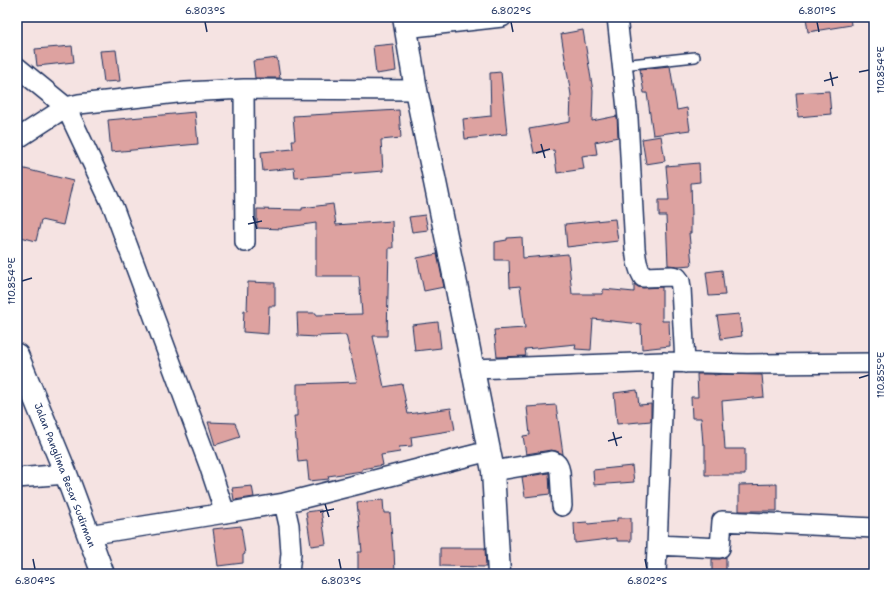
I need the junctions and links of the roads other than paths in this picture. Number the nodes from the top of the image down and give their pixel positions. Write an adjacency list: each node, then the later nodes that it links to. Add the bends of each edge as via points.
1 (617, 17): 5 (street)
2 (492, 18): 3 (street)
3 (405, 22): 8 (street)
4 (695, 57): 5 (lane)
5 (622, 65): 14 (street, via 638,270 643,276 672,276 680,281)
6 (17, 67): 9 (street)
7 (244, 88): 8 (street); 9 (street, via 186,92); 11 (street)
8 (416, 90): 16 (street)
9 (66, 107): 10 (street); 22 (street, via 114,209)
10 (17, 139)
11 (245, 242)
12 (17, 355): 18 (street, Jalan Panglima Besar Sudirman)
13 (664, 362): 14 (street); 16 (street); 25 (street)
14 (685, 363): 15 (street)
15 (874, 363)
16 (472, 369): 17 (street)
17 (491, 461): 20 (street); 21 (street, via 555,462 560,472); 28 (street)
18 (66, 474): 19 (street); 24 (street, Jalan Panglima Besar Sudirman)
19 (17, 478)
20 (284, 503): 22 (street); 27 (street, via 291,553)
21 (562, 506)
22 (225, 514): 24 (street)
23 (874, 528): 25 (street, via 722,521 720,548)
24 (88, 535): 26 (street, Jalan Panglima Besar Sudirman)
25 (657, 544): 29 (street)
26 (103, 574)
27 (289, 574)
28 (499, 574)
29 (656, 574)

